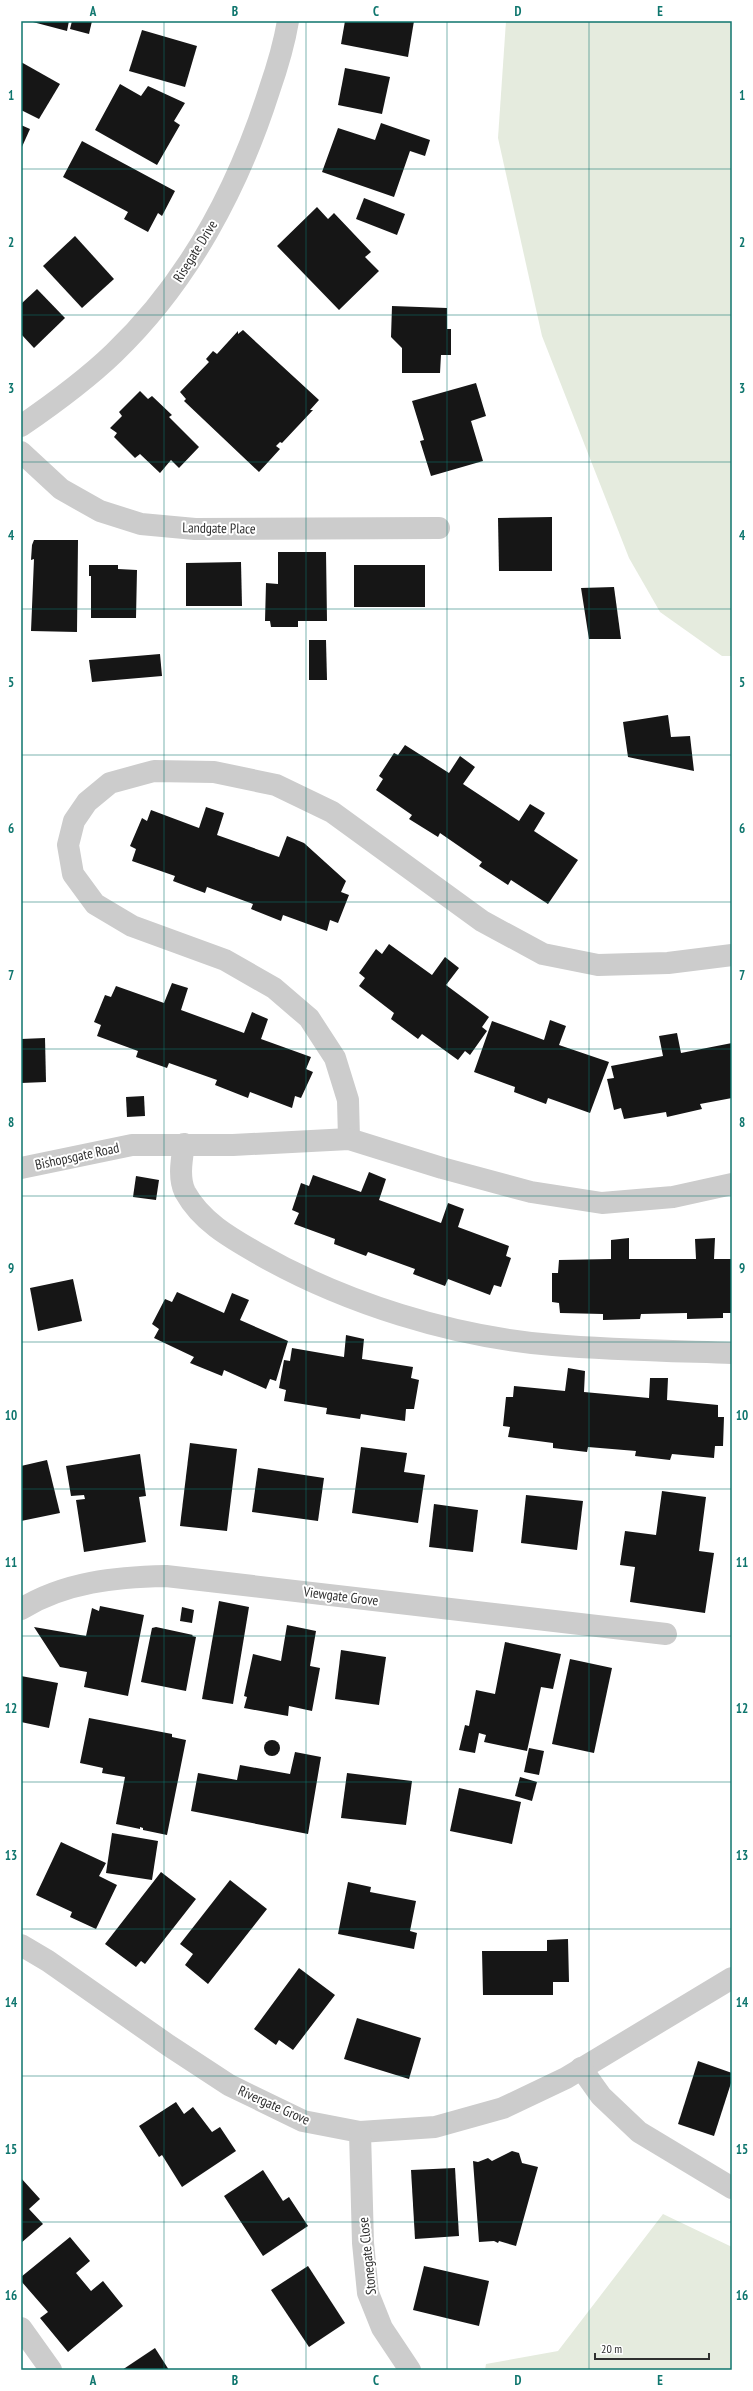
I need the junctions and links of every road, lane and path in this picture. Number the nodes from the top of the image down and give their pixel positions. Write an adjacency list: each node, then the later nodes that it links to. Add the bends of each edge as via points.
1 (288, 21): 2 (street, Risegate Drive, via 285,43 256,133 214,222 170,290 114,353 64,396)
2 (21, 426)
3 (21, 452): 4 (street, Landgate Place, via 61,489 100,511 141,524 195,529)
4 (439, 528)
5 (732, 955): 6 (street, via 668,963 598,965 543,954 482,921 332,812 276,785 214,772 154,771 110,783 87,802 74,821 68,845 73,874 95,904 132,926 225,960 274,988 309,1018 335,1058 348,1100)
6 (349, 1139): 7 (street, Bishopsgate Road); 9 (street, via 523,1190 602,1203 673,1197)
7 (184, 1144): 8 (street, Bishopsgate Road, via 132,1145); 10 (street, via 181,1168 184,1190 200,1213 228,1236 288,1271 383,1310 475,1333 552,1345)
8 (21, 1168)
9 (732, 1184)
10 (732, 1353)
11 (21, 1609): 12 (street, Viewgate Grove, via 33,1601 82,1584 120,1577 166,1576)
12 (666, 1634)
13 (21, 1945): 16 (street, Rivergate Grove, via 229,2085 303,2121)
14 (732, 1978): 15 (street, Rivergate Grove)
15 (580, 2068): 16 (street, Rivergate Grove, via 566,2078 503,2108 435,2128); 17 (street, via 600,2096 639,2132)
16 (360, 2132): 20 (street, Stonegate Close, via 363,2243 368,2293 382,2328)
17 (732, 2188)
18 (21, 2328): 19 (street)
19 (51, 2370)
20 (410, 2370)

